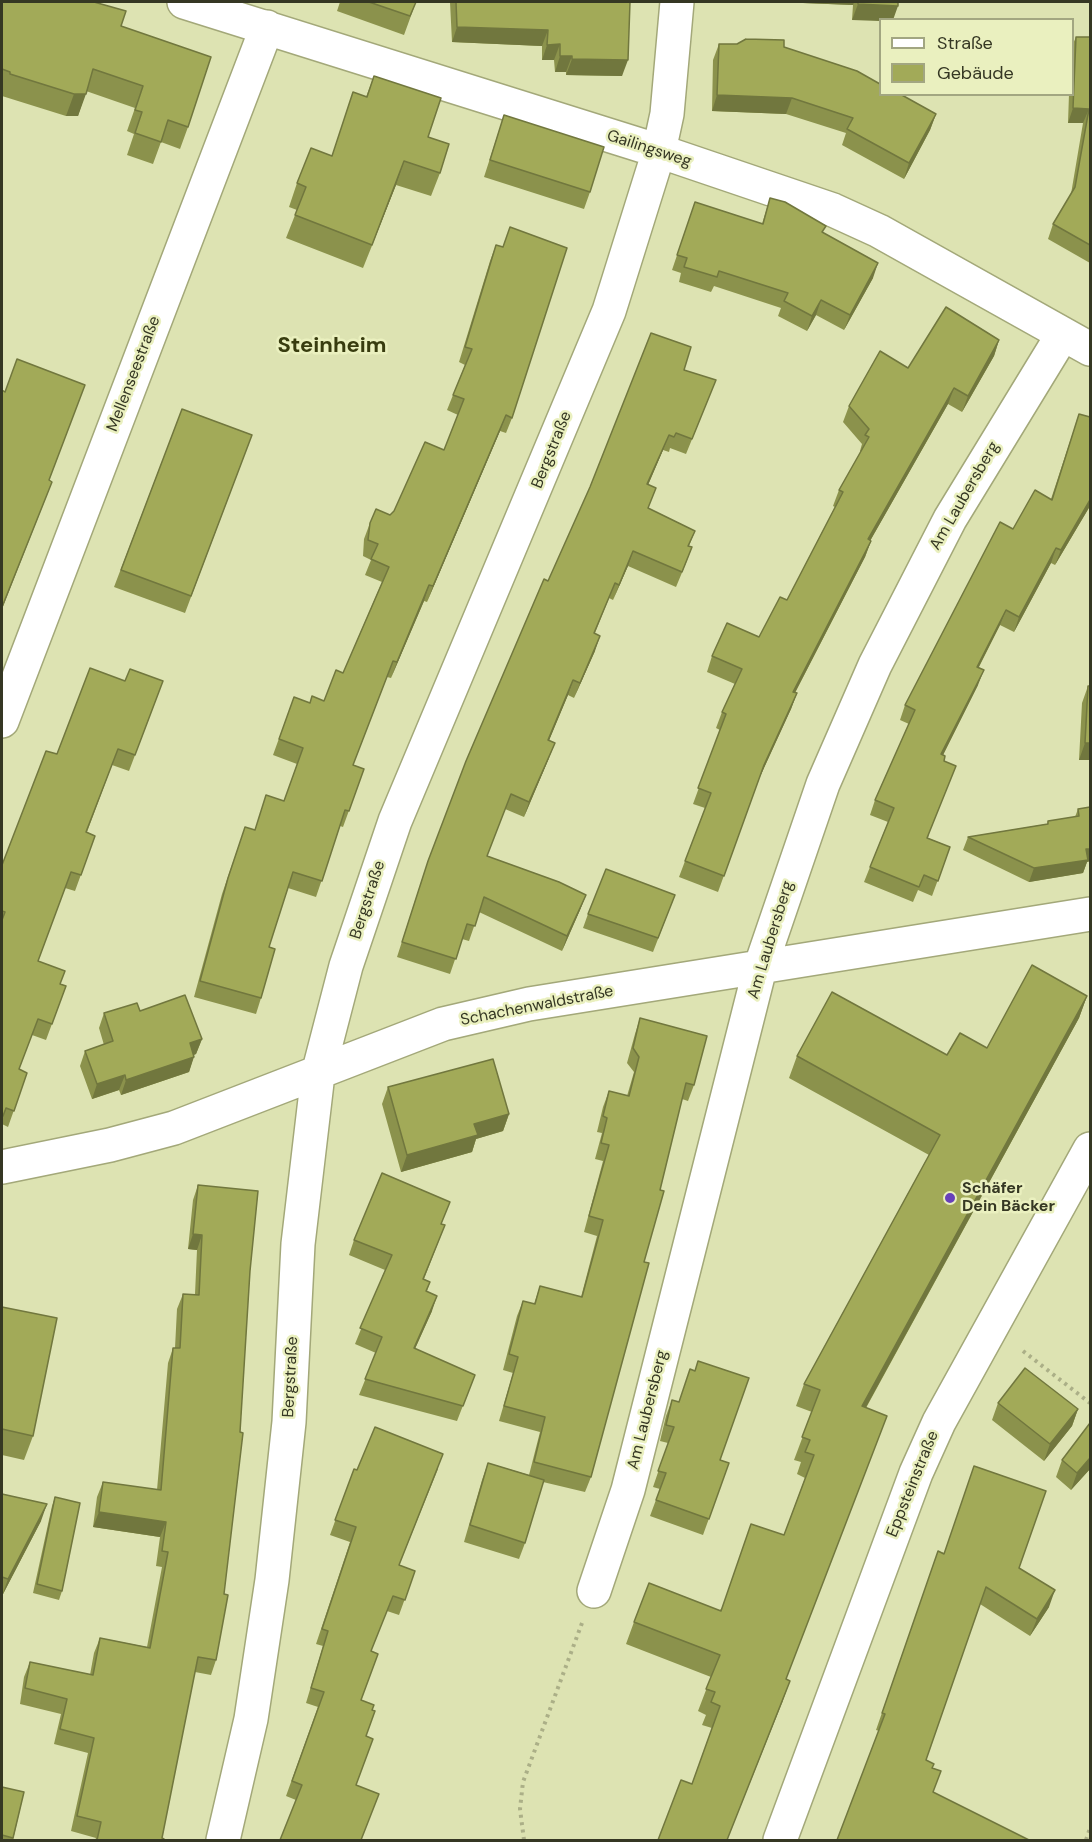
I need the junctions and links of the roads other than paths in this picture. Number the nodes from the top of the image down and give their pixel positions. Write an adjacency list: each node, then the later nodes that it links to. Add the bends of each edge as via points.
1 (184, 2): 3 (street, Gailingsweg)
2 (677, 2): 4 (street, Bergstraße, via 667,114)
3 (267, 27): 4 (street, Gailingsweg); 6 (street, Mellenseestraße)
4 (659, 152): 5 (street, Gailingsweg, via 857,220); 9 (street, Bergstraße, via 609,310 395,821 346,966)
5 (1077, 342): 8 (street, Am Laubersberg, via 950,519 875,665 823,784)
6 (2, 720)
7 (1090, 914): 8 (street, Schachenwaldstraße)
8 (760, 968): 9 (street, Schachenwaldstraße, via 529,1004 443,1024); 12 (street, Am Laubersberg, via 628,1490)
9 (318, 1074): 11 (street, Schachenwaldstraße, via 174,1128); 13 (street, Bergstraße, via 303,1200 289,1422 272,1580 251,1719)
10 (1090, 1149): 14 (street, Eppsteinstraße, via 934,1432)
11 (2, 1167)
12 (594, 1591)
13 (223, 1840)
14 (780, 1840)

